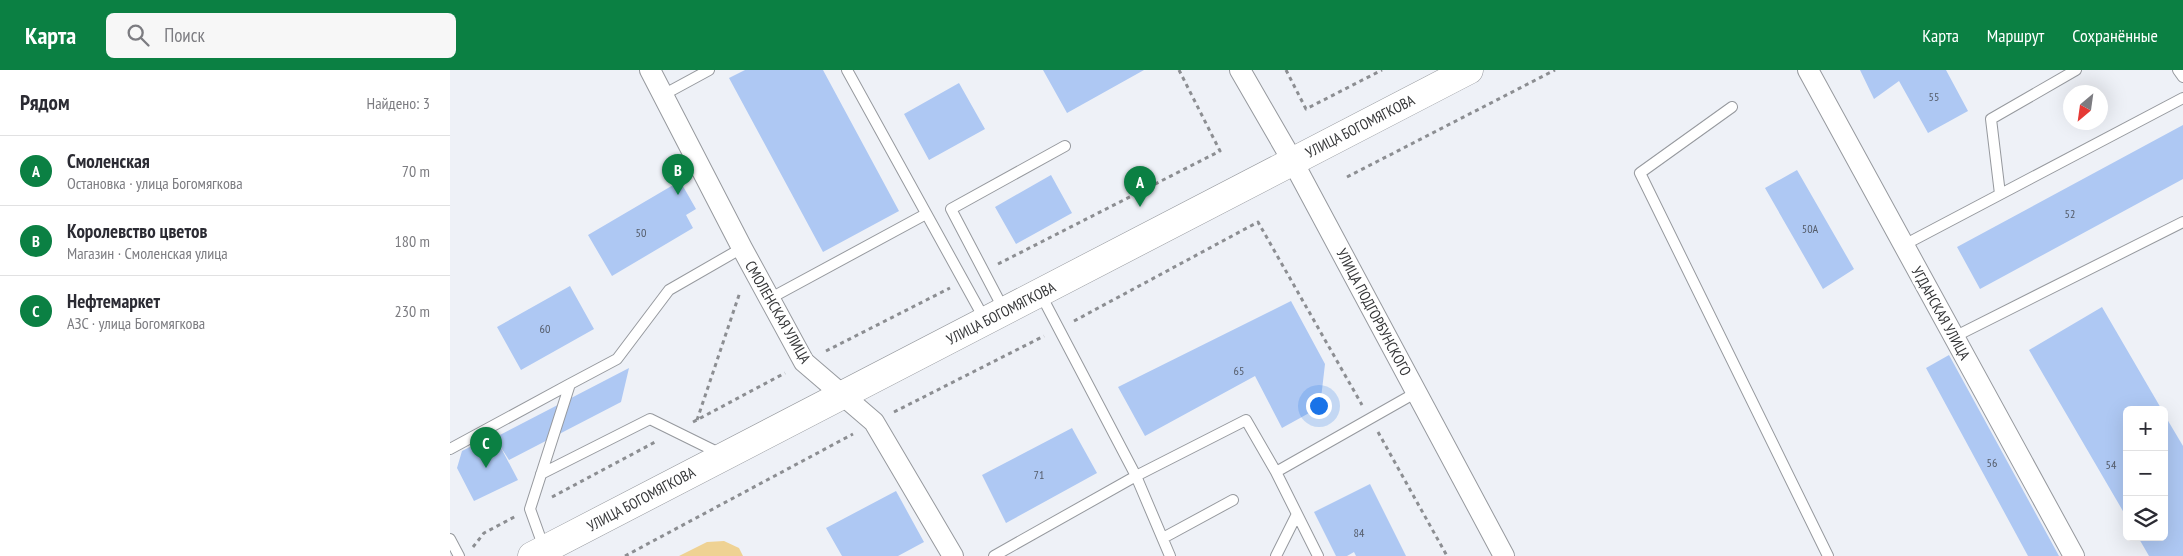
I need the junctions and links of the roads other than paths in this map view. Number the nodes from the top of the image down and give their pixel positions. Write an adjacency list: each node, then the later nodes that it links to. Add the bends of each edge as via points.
1 (650, 70): 10 (street, СМОЛЕНСКАЯ УЛИЦА)
2 (709, 70): 10 (lane)
3 (847, 70): 16 (lane)
4 (1240, 70): 14 (street, УЛИЦА ПОДГОРБУНСКОГО)
5 (1469, 70): 14 (main road, УЛИЦА БОГОМЯГКОВА)
6 (1808, 70): 18 (street, УГДАНСКАЯ УЛИЦА)
7 (2178, 70): 9 (lane)
8 (2073, 71): 15 (lane, via 1991,119)
9 (2183, 77)
10 (663, 95): 19 (street, СМОЛЕНСКАЯ УЛИЦА)
11 (2183, 98): 15 (lane)
12 (1732, 107): 44 (lane, via 1640,173)
13 (1064, 146): 22 (lane, via 952,209 985,270)
14 (1292, 160): 20 (main road, УЛИЦА БОГОМЯГКОВА); 25 (street, УЛИЦА ПОДГОРБУНСКОГО)
15 (2000, 194): 18 (lane)
16 (926, 214): 21 (lane); 22 (lane, via 964,281)
17 (2183, 222): 23 (lane)
18 (1904, 245): 23 (street, УГДАНСКАЯ УЛИЦА)
19 (746, 255): 21 (street, СМОЛЕНСКАЯ УЛИЦА); 24 (lane, via 669,290 617,359)
20 (1040, 293): 22 (main road, УЛИЦА БОГОМЯГКОВА); 31 (lane)
21 (770, 299): 26 (street, СМОЛЕНСКАЯ УЛИЦА, via 804,362)
22 (995, 315): 26 (main road, УЛИЦА БОГОМЯГКОВА)
23 (1954, 337): 45 (street, УГДАНСКАЯ УЛИЦА)
24 (570, 384): 27 (lane); 30 (lane)
25 (1417, 392): 29 (lane); 43 (street, УЛИЦА ПОДГОРБУНСКОГО)
26 (842, 394): 28 (main road, УЛИЦА БОГОМЯГКОВА); 38 (street, СМОЛЕНСКАЯ УЛИЦА, via 874,422)
27 (450, 449)
28 (724, 455): 30 (lane, via 650,419); 36 (main road, УЛИЦА БОГОМЯГКОВА)
29 (1276, 472): 31 (lane, via 1246,420); 33 (lane)
30 (541, 474): 36 (lane, via 530,509)
31 (1136, 476): 35 (lane); 39 (lane)
32 (1233, 500): 35 (lane)
33 (1297, 514): 41 (lane); 42 (lane)
34 (450, 538): 37 (lane)
35 (1163, 538): 40 (lane)
36 (538, 553)
37 (459, 556)
38 (953, 556)
39 (994, 556)
40 (1170, 556)
41 (1276, 556)
42 (1318, 556)
43 (1504, 556)
44 (1828, 556)
45 (2074, 556)

